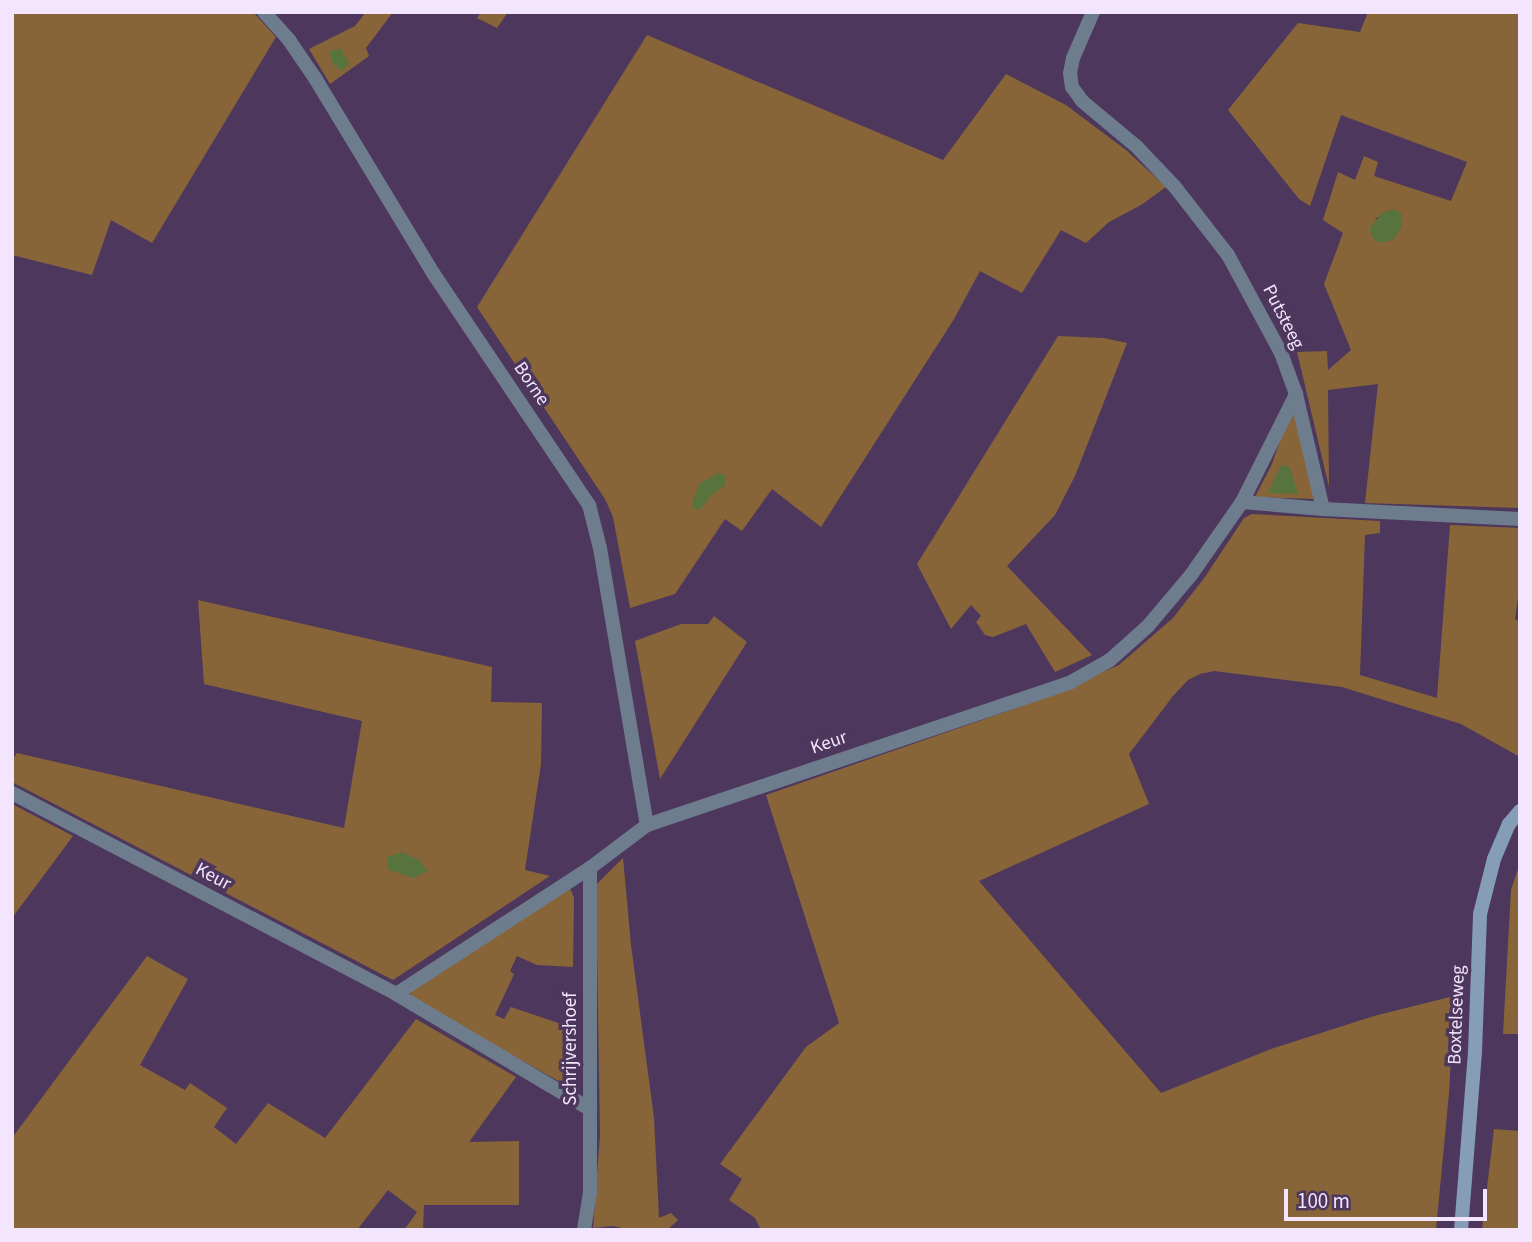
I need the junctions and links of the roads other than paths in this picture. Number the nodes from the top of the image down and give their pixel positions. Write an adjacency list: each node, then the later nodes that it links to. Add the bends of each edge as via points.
1 (264, 12): 9 (street, Borne, via 315,78 433,273 589,505)
2 (1093, 12): 3 (street, Putsteeg, via 1073,58 1072,87 1082,102 1137,147 1175,187 1228,255 1281,353)
3 (1296, 394): 4 (street, Keur); 5 (street, Putsteeg)
4 (1242, 502): 5 (street); 9 (street, Keur, via 1148,626 1110,660 1071,682)
5 (1323, 509): 6 (street)
6 (1520, 519)
7 (12, 793): 11 (street, Keur)
8 (1520, 811): 14 (main road, Boxtelseweg, via 1494,859 1480,914)
9 (647, 825): 10 (street, Keur)
10 (590, 868): 11 (street, Keur); 12 (street, Schrijvershoef)
11 (396, 994): 12 (street, Keur)
12 (590, 1109): 13 (street, Schrijvershoef, via 590,1194)
13 (584, 1230)
14 (1461, 1230)

